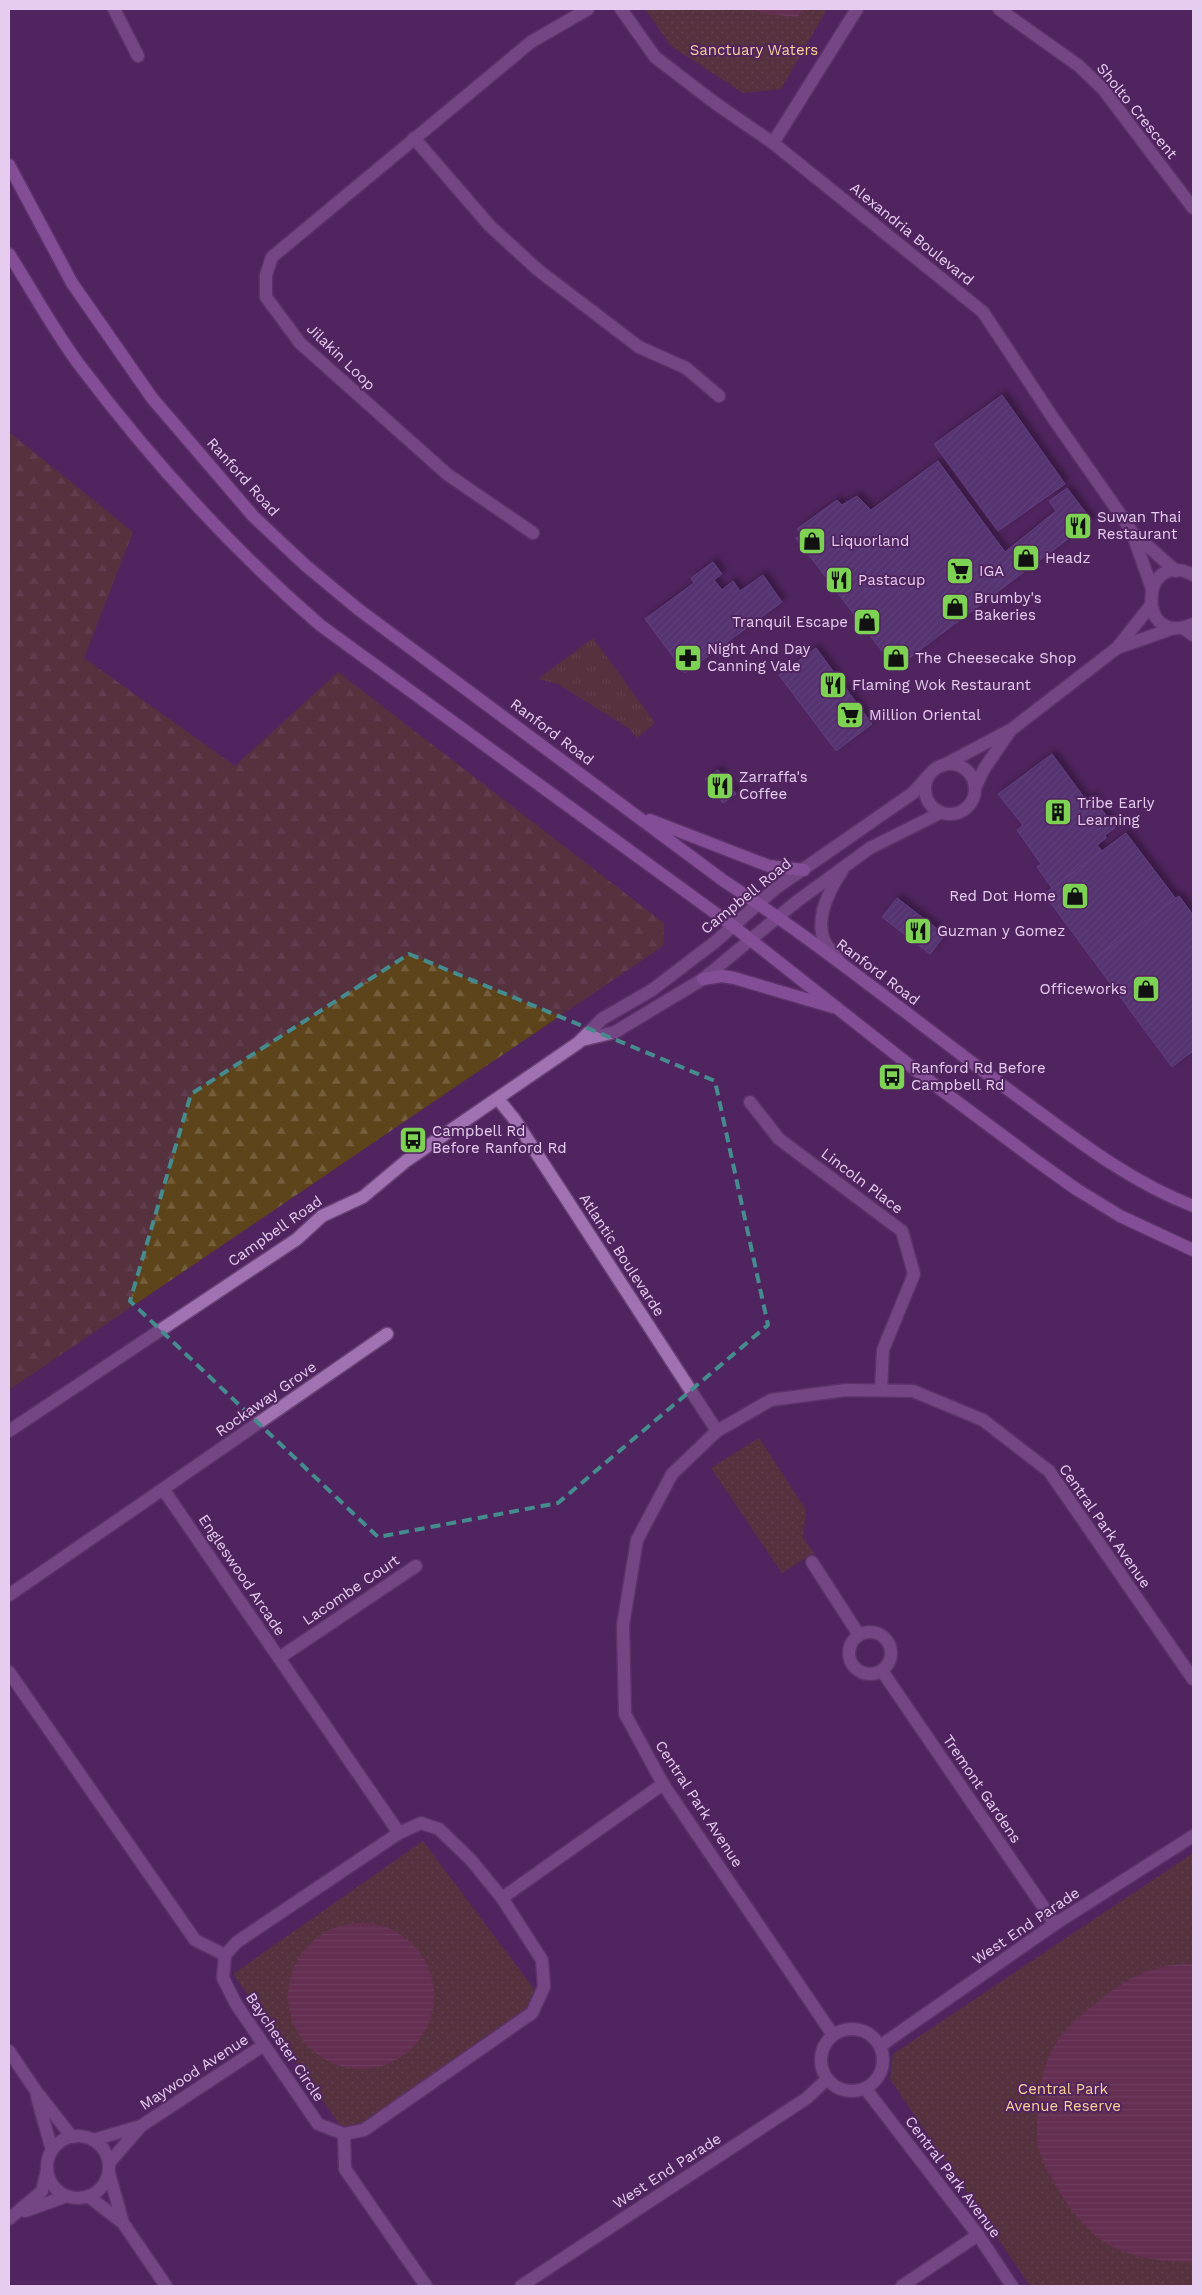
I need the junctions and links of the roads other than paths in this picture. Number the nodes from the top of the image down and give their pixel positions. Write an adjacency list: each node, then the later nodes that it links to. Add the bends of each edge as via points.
1 (114, 9): 6 (street)
2 (588, 9): 7 (street, Jilakin Loop, via 531,42)
3 (621, 9): 8 (street, Alexandria Boulevard, via 655,57)
4 (857, 9): 8 (street)
5 (999, 9): 10 (street, Sholto Crescent, via 1079,66 1103,89)
6 (138, 56)
7 (414, 138): 12 (street, via 490,226 538,270 639,347 686,368); 14 (street, Jilakin Loop, via 272,257 266,275 266,297 300,342 389,424 448,474)
8 (773, 143): 13 (street, Alexandria Boulevard, via 983,312)
9 (9, 165): 26 (main road, Ranford Road, via 72,283 152,398 253,516 358,610)
10 (1193, 208)
11 (9, 254): 31 (main road, via 77,362 163,469 270,582 320,625)
12 (719, 396)
13 (1132, 532): 15 (street, Alexandria Boulevard); 17 (street, Alexandria Boulevard)
14 (533, 534)
15 (1176, 571): 16 (street); 17 (street, via 1161,577)
16 (1192, 574)
17 (1152, 589): 18 (street)
18 (1151, 604): 19 (street, via 1157,618); 20 (street)
19 (1186, 628): 20 (street)
20 (1117, 648): 21 (street)
21 (1012, 729): 22 (street); 24 (street)
22 (944, 764): 23 (street); 24 (street, via 954,764 969,772)
23 (929, 775): 25 (street, via 924,792 927,801); 28 (street, Campbell Road, via 913,793)
24 (975, 788): 25 (street, via 974,797 965,810)
25 (940, 813): 27 (street, Campbell Road, via 870,848)
26 (636, 815): 28 (main road, via 769,866); 29 (main road, Ranford Road)
27 (846, 864): 30 (street, Campbell Road); 33 (street, Campbell Road, via 827,899 822,931 824,942)
28 (804, 870): 29 (street, Campbell Road)
29 (758, 903): 30 (main road, Ranford Road); 31 (street, Campbell Road)
30 (778, 917): 32 (street, Campbell Road); 33 (main road, Ranford Road)
31 (733, 926): 32 (main road); 36 (street, Campbell Road, via 652,990 602,1019)
32 (751, 940): 34 (street, Campbell Road); 35 (main road)
33 (846, 968): 39 (main road, Ranford Road, via 1106,1161 1160,1192)
34 (703, 979): 35 (main road, via 734,978); 36 (street, Campbell Road, via 615,1032)
35 (842, 1010): 40 (main road, via 936,1086 1076,1189 1120,1216)
36 (582, 1040): 37 (street, Campbell Road)
37 (498, 1099): 43 (street, Campbell Road, via 406,1161 363,1197 322,1216 296,1239); 44 (street, Atlantic Boulevarde)
38 (750, 1102): 42 (street, Lincoln Place, via 779,1139 902,1231 914,1274 883,1350)
39 (1193, 1206)
40 (1193, 1250)
41 (387, 1334): 45 (street, Rockaway Grove)
42 (881, 1389): 44 (street, Central Park Avenue, via 771,1400); 53 (street, Central Park Avenue, via 914,1391 983,1420 1049,1471)
43 (9, 1431)
44 (717, 1431): 54 (street, Central Park Avenue, via 672,1474 636,1540 623,1625 625,1714)
45 (164, 1489): 48 (street); 50 (street, Engleswood Arcade)
46 (812, 1562): 49 (street)
47 (416, 1566): 50 (street, Lacombe Court)
48 (9, 1595)
49 (859, 1635): 51 (street, via 873,1632 890,1645 891,1660); 51 (street, via 850,1646 851,1661 860,1672)
50 (279, 1658): 55 (street, Engleswood Arcade)
51 (882, 1671): 58 (street, Tremont Gardens)
52 (9, 1672): 59 (street, via 195,1940)
53 (1193, 1679)
54 (663, 1784): 57 (street); 60 (street, Central Park Avenue)
55 (399, 1833): 57 (street, via 421,1823 439,1829 471,1860); 59 (street, via 236,1942)
56 (1193, 1836): 58 (street, West End Parade)
57 (502, 1898): 68 (street, via 542,1960 544,1987 532,2013 364,2130)
58 (1054, 1924): 62 (street, West End Parade)
59 (225, 1955): 61 (street, Baychester Circle, via 223,1978)
60 (833, 2035): 62 (street, via 854,2028 864,2031); 64 (street, via 822,2050 820,2061)
61 (264, 2045): 67 (street, Maywood Avenue); 68 (street, Baychester Circle, via 318,2124)
62 (880, 2046): 65 (street, via 884,2060 882,2071 876,2081)
63 (9, 2051): 66 (street)
64 (827, 2079): 65 (street, via 849,2092); 81 (street, West End Parade, via 807,2098)
65 (865, 2088): 78 (street, Central Park Avenue)
66 (36, 2091): 69 (street); 71 (street)
67 (141, 2126): 70 (street, Maywood Avenue); 72 (street, Maywood Avenue)
68 (344, 2134): 80 (street, via 345,2169)
69 (72, 2137): 70 (street); 71 (street)
70 (93, 2140): 72 (street, via 106,2152)
71 (52, 2150): 73 (street)
72 (109, 2168): 75 (street, via 105,2183); 77 (street)
73 (47, 2170): 74 (street, via 50,2181); 76 (street, via 42,2191)
74 (67, 2196): 75 (street); 76 (street)
75 (88, 2196): 77 (street)
76 (13, 2216)
77 (123, 2222): 79 (street)
78 (978, 2235): 82 (street); 83 (street, Central Park Avenue)
79 (166, 2286)
80 (426, 2286)
81 (521, 2286)
82 (902, 2286)
83 (1012, 2286)

